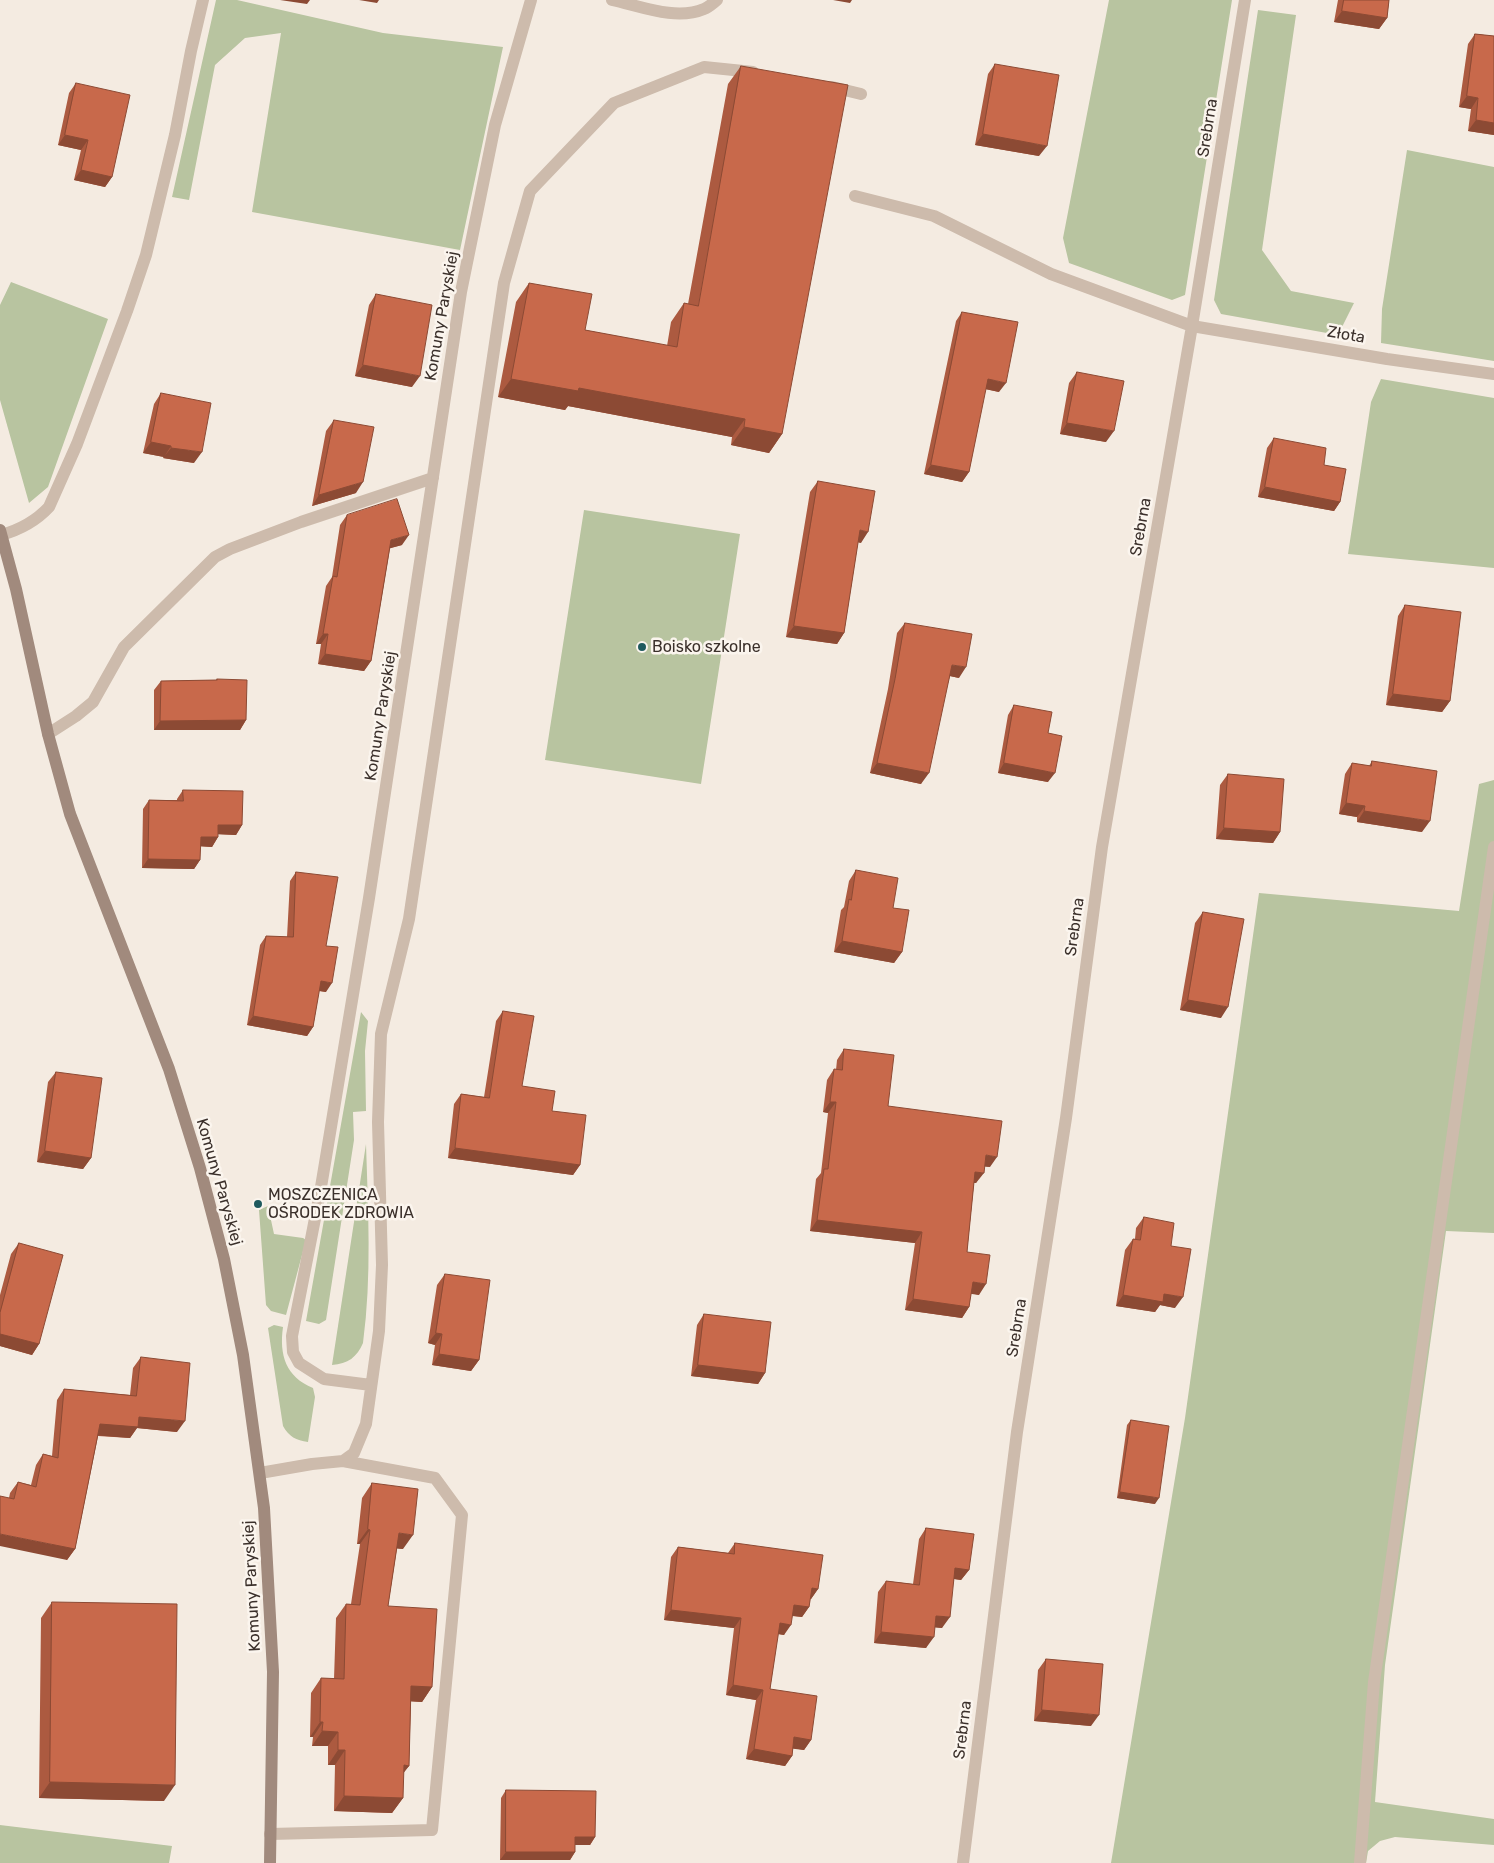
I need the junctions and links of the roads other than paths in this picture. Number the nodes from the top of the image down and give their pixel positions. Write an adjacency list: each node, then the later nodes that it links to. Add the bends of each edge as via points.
1 (203, 0): 13 (street, Komuny Paryskiej, via 176,135 146,255 77,444 49,508 16,531)
2 (532, 0): 12 (street, Komuny Paryskiej, via 495,125 461,292)
3 (612, 0): 4 (street, via 686,14 705,9)
4 (717, 0)
5 (1245, 0): 10 (street, Srebrna)
6 (767, 74): 16 (street, via 704,67 614,103 530,191 504,283 408,919 381,1034 378,1122 382,1265 379,1331)
7 (823, 84): 8 (street)
8 (861, 94)
9 (855, 196): 10 (street, Złota, via 934,216 1051,274)
10 (1192, 326): 11 (street, Złota); 21 (street, Srebrna, via 1102,847 1066,1118 1017,1432)
11 (1494, 374)
12 (433, 478): 14 (street, via 301,522 215,557 124,647 94,702); 16 (street, Komuny Paryskiej, via 370,898 292,1336 293,1352 299,1363 324,1379)
13 (1, 532): 14 (street, Komuny Paryskiej)
14 (48, 734): 18 (street, Komuny Paryskiej, via 70,814 169,1069 200,1168 242,1346)
15 (1494, 847): 22 (street, via 1374,1682)
16 (371, 1385): 17 (street, via 360,1442 354,1453)
17 (343, 1461): 18 (street); 19 (street, via 435,1478 462,1515 432,1830)
18 (260, 1473): 19 (street, Komuny Paryskiej, via 273,1672)
19 (270, 1834): 20 (street, Komuny Paryskiej)
20 (270, 1863)
21 (962, 1863)
22 (1360, 1863)

